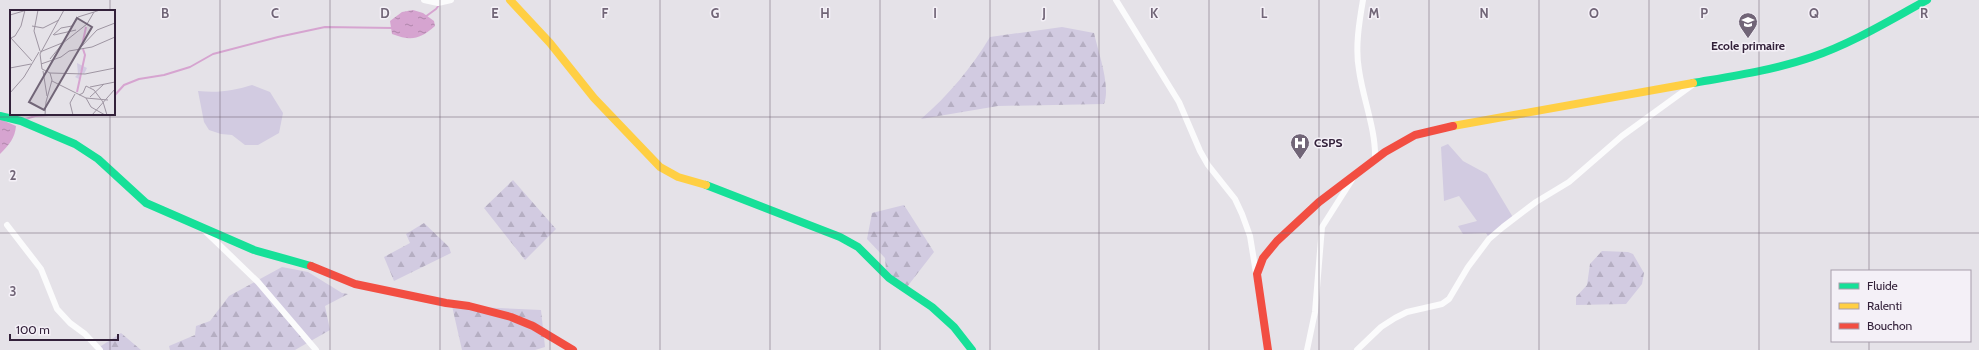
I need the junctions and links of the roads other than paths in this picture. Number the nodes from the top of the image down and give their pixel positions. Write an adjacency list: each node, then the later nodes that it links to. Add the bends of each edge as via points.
1 (424, 0): 2 (street)
2 (451, 0)
3 (510, 0): 17 (street, via 550,43 594,98 660,167 678,177 721,190 840,237 858,247 889,278 932,307 954,327)
4 (1116, 0): 13 (street, via 1179,102 1208,165 1237,204 1250,236)
5 (1363, 0): 9 (street, via 1358,41 1358,69 1376,143)
6 (1927, 0): 7 (street, via 1853,40 1812,56 1756,72)
7 (1695, 83): 9 (street, via 1445,127 1410,137); 20 (street, via 1622,136 1569,182 1536,202 1503,227 1468,267 1449,299 1442,304 1407,312 1395,318 1381,327)
8 (0, 116): 12 (street, via 21,121 75,144 98,159 146,203)
9 (1375, 158): 10 (street)
10 (1358, 170): 13 (street, via 1293,226 1263,258); 19 (street, via 1322,227 1315,312)
11 (7, 225): 14 (street, via 41,269 57,309)
12 (204, 230): 15 (street, via 258,282); 16 (street, via 254,250 306,264 355,284 469,306 511,317 533,326)
13 (1256, 273): 18 (street)
14 (100, 350)
15 (316, 350)
16 (573, 350)
17 (972, 350)
18 (1268, 350)
19 (1307, 350)
20 (1357, 350)

